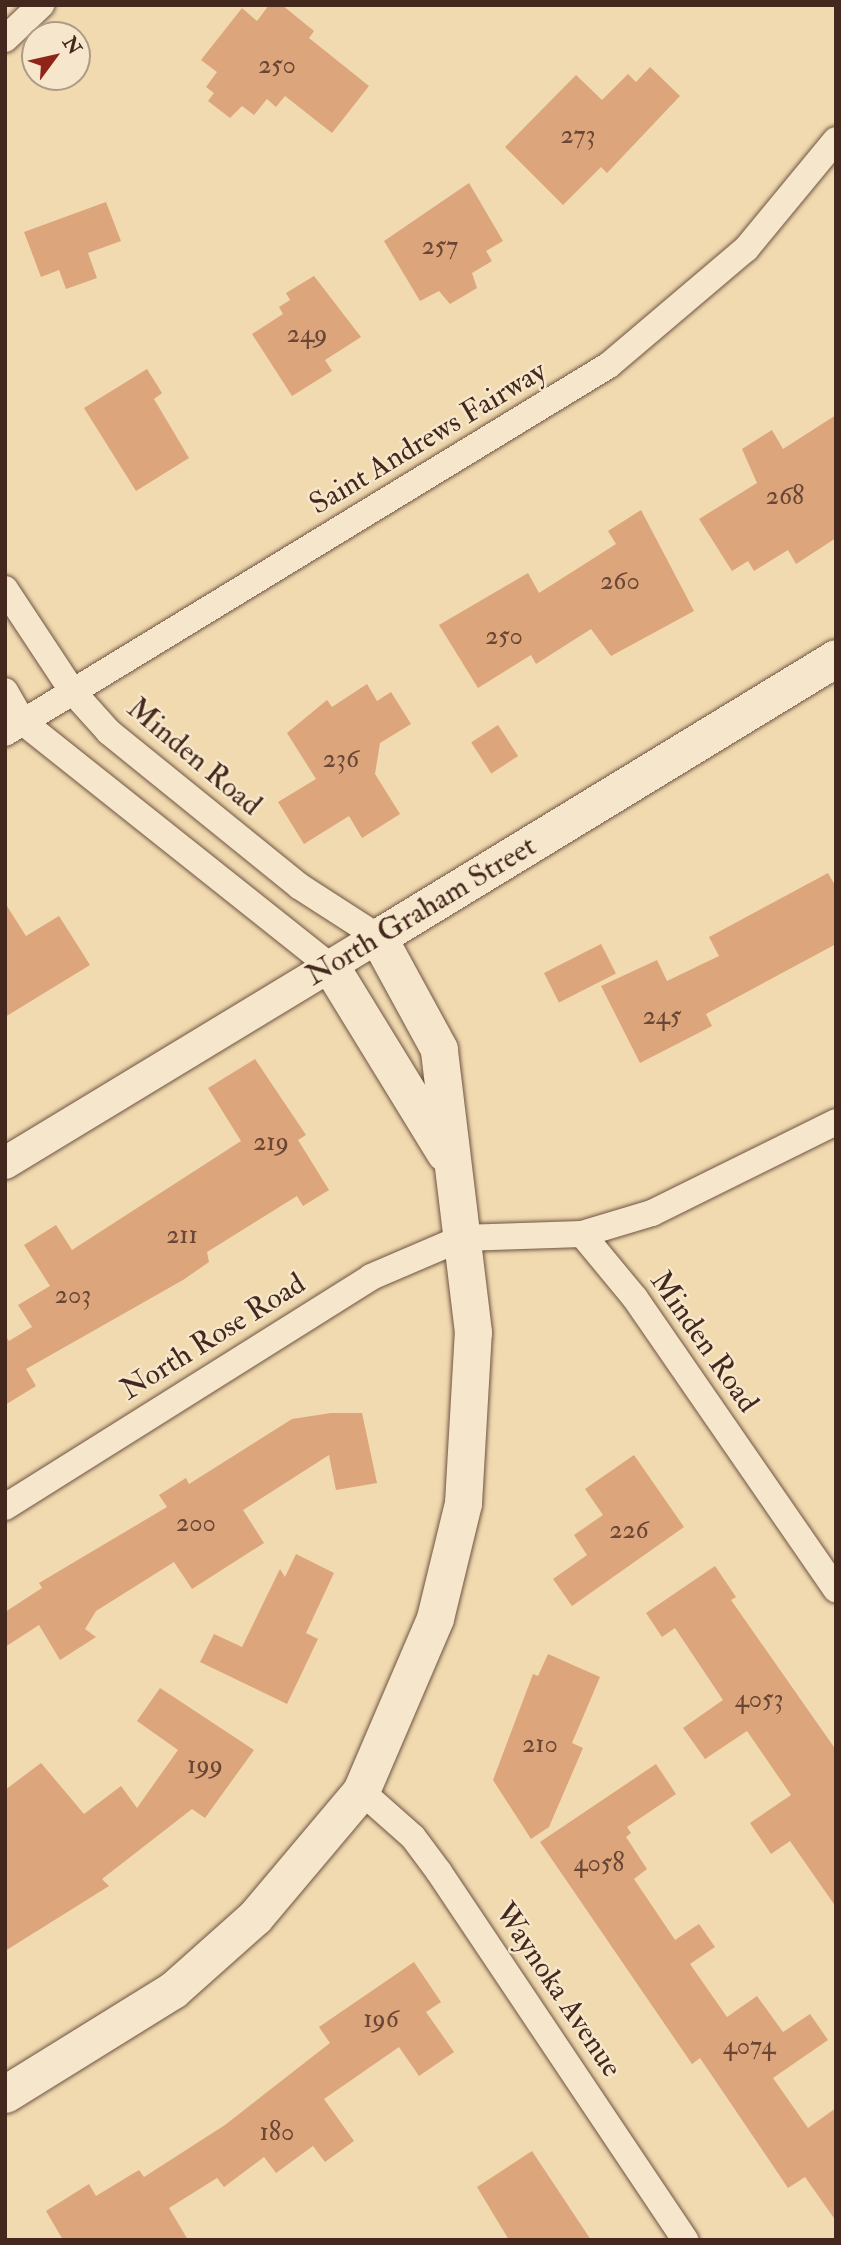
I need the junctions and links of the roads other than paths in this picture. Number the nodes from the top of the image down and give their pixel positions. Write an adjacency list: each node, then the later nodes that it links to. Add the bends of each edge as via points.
1 (41, 5): 2 (street)
2 (5, 40)
3 (836, 140): 7 (street, Saint Andrews Fairway, via 746,249 609,365)
4 (5, 589): 7 (street, Minden Road)
5 (836, 658): 9 (main road, North Graham Street)
6 (5, 691): 8 (street)
7 (73, 692): 8 (street, Saint Andrews Fairway); 9 (street, Minden Road, via 109,732 299,886)
8 (14, 727): 10 (street)
9 (378, 937): 10 (street, North Graham Street); 13 (main road, via 439,1049)
10 (331, 967): 12 (street, North Graham Street); 13 (main road)
11 (836, 1122): 14 (street, via 652,1213)
12 (5, 1163)
13 (453, 1166): 15 (main road)
14 (582, 1234): 15 (street); 17 (street, Minden Road, via 635,1298)
15 (462, 1238): 16 (street, North Rose Road, via 370,1278); 18 (main road, via 473,1399 463,1503 435,1618)
16 (5, 1507)
17 (836, 1590)
18 (361, 1791): 19 (main road, via 298,1870 211,1959); 20 (street, Waynoka Avenue, via 413,1837)
19 (5, 2094)
20 (685, 2240)

